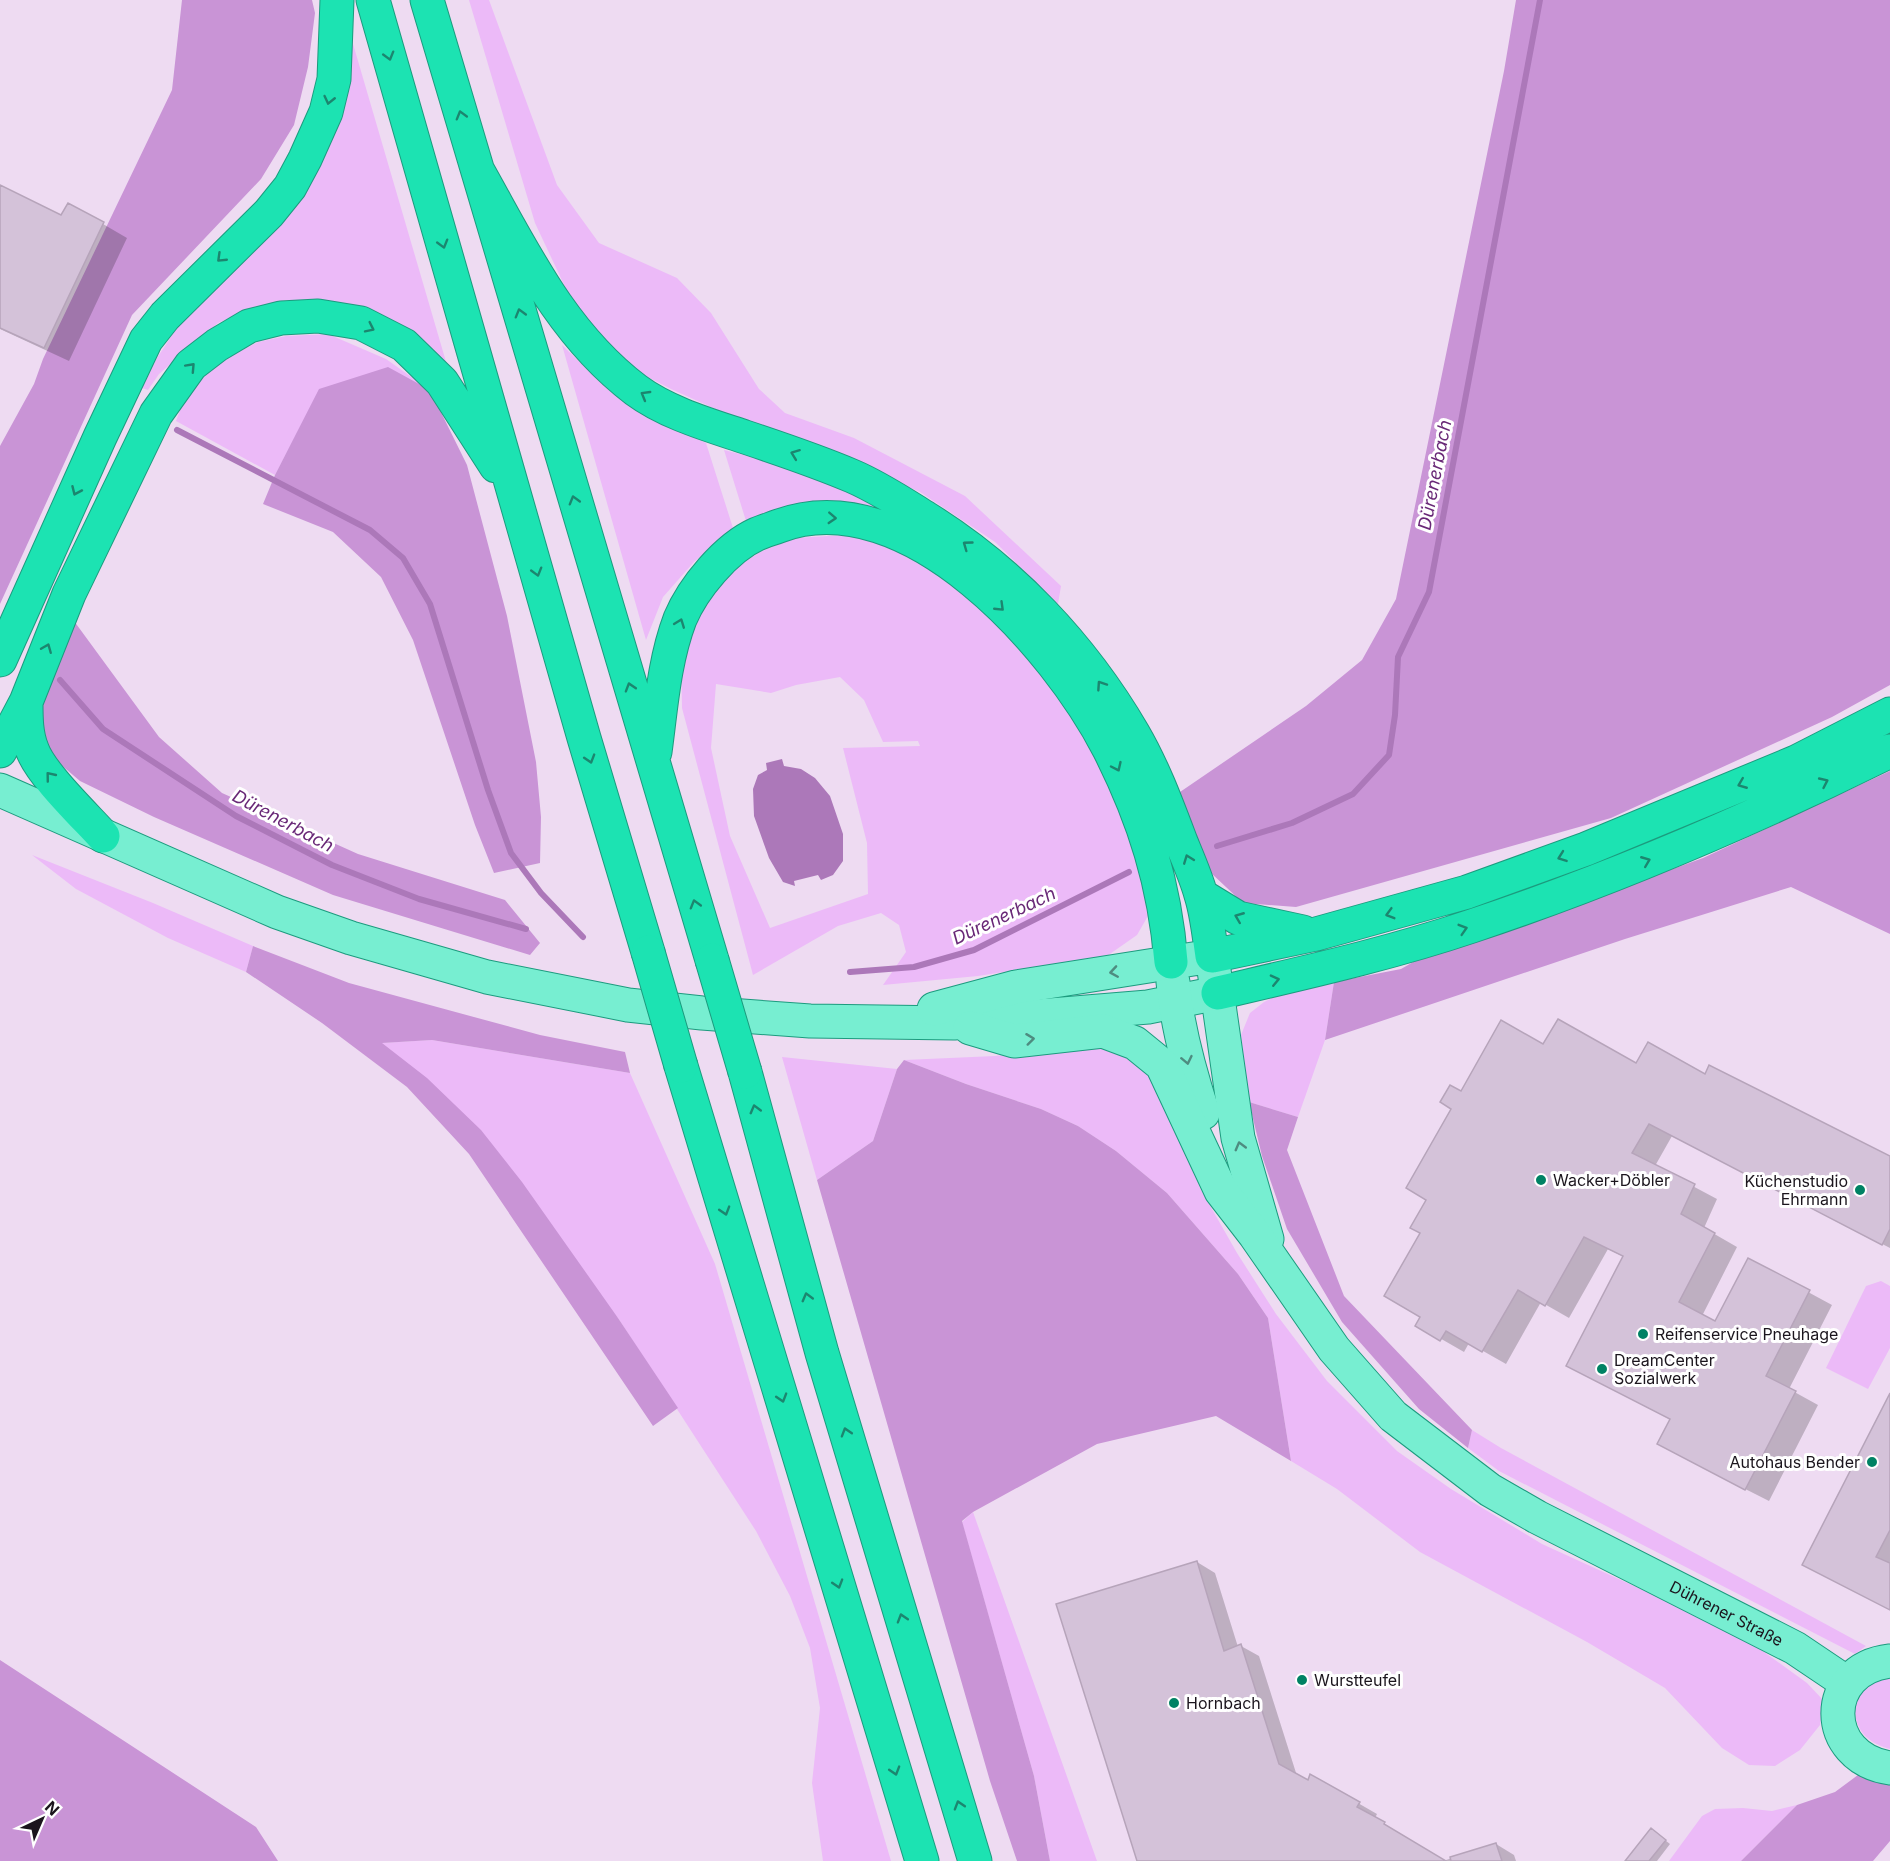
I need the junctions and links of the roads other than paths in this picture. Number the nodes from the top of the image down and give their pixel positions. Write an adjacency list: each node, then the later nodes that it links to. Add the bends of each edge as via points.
1 (337, 0): 6 (highway, one-way to 6, via 334,79 326,112 305,159 290,187 269,213 165,316 146,340)
2 (373, 0): 5 (highway, one-way to 5)
3 (427, 0): 4 (highway, one-way to 3)
4 (478, 171): 11 (highway, one-way to 4); 14 (highway, one-way to 4, via 1133,733 1097,678 1021,591 948,531 855,478 710,425 638,392 572,328 539,280)
5 (515, 495): 7 (highway, one-way to 5, via 69,594 156,414 191,365 249,326 281,318 318,316 361,323 404,345 442,382); 27 (highway, one-way to 27, bridge, via 681,1066)
6 (0, 660)
7 (26, 702): 9 (highway); 13 (highway, one-way to 7, via 47,773 32,750)
8 (1890, 714): 15 (highway, one-way to 15, via 1796,762 1586,849 1467,892)
9 (0, 751)
10 (1890, 751): 18 (highway, one-way to 10, via 1361,959 1494,918 1728,828)
11 (653, 763): 17 (highway, one-way to 17, via 672,645 681,618 704,580 745,541 815,517 855,519 897,532 934,551 968,577 1040,648 1077,695 1109,749 1147,838 1160,879); 28 (highway, one-way to 11, bridge, via 822,1353 745,1072)
12 (0, 789): 13 (main road)
13 (103, 836): 20 (main road, via 277,912 487,977 628,1005 761,1018)
14 (1202, 896): 15 (highway, one-way to 14, via 1238,918); 16 (highway)
15 (1316, 934): 16 (highway)
16 (1212, 956): 17 (main road); 18 (main road)
17 (1172, 962): 19 (main road); 20 (main road, one-way to 20, via 1016,987)
18 (1218, 993): 19 (main road); 23 (main road, one-way to 18, via 1238,1138)
19 (1175, 1002): 21 (main road); 22 (main road, one-way to 22, via 1191,1076 1218,1156)
20 (880, 1023): 21 (main road)
21 (954, 1023): 22 (main road, one-way to 22, via 1014,1041 1103,1031 1135,1043 1162,1065 1221,1191)
22 (1255, 1235): 23 (main road, Dührener Straße)
23 (1273, 1263): 25 (main road, Dührener Straße, via 1334,1349 1393,1416 1490,1490 1775,1637)
24 (1890, 1661): 25 (main road, via 1858,1671)
25 (1847, 1683): 26 (main road, via 1837,1717 1841,1734 1858,1757)
26 (1890, 1768)
27 (922, 1861)
28 (975, 1861)

